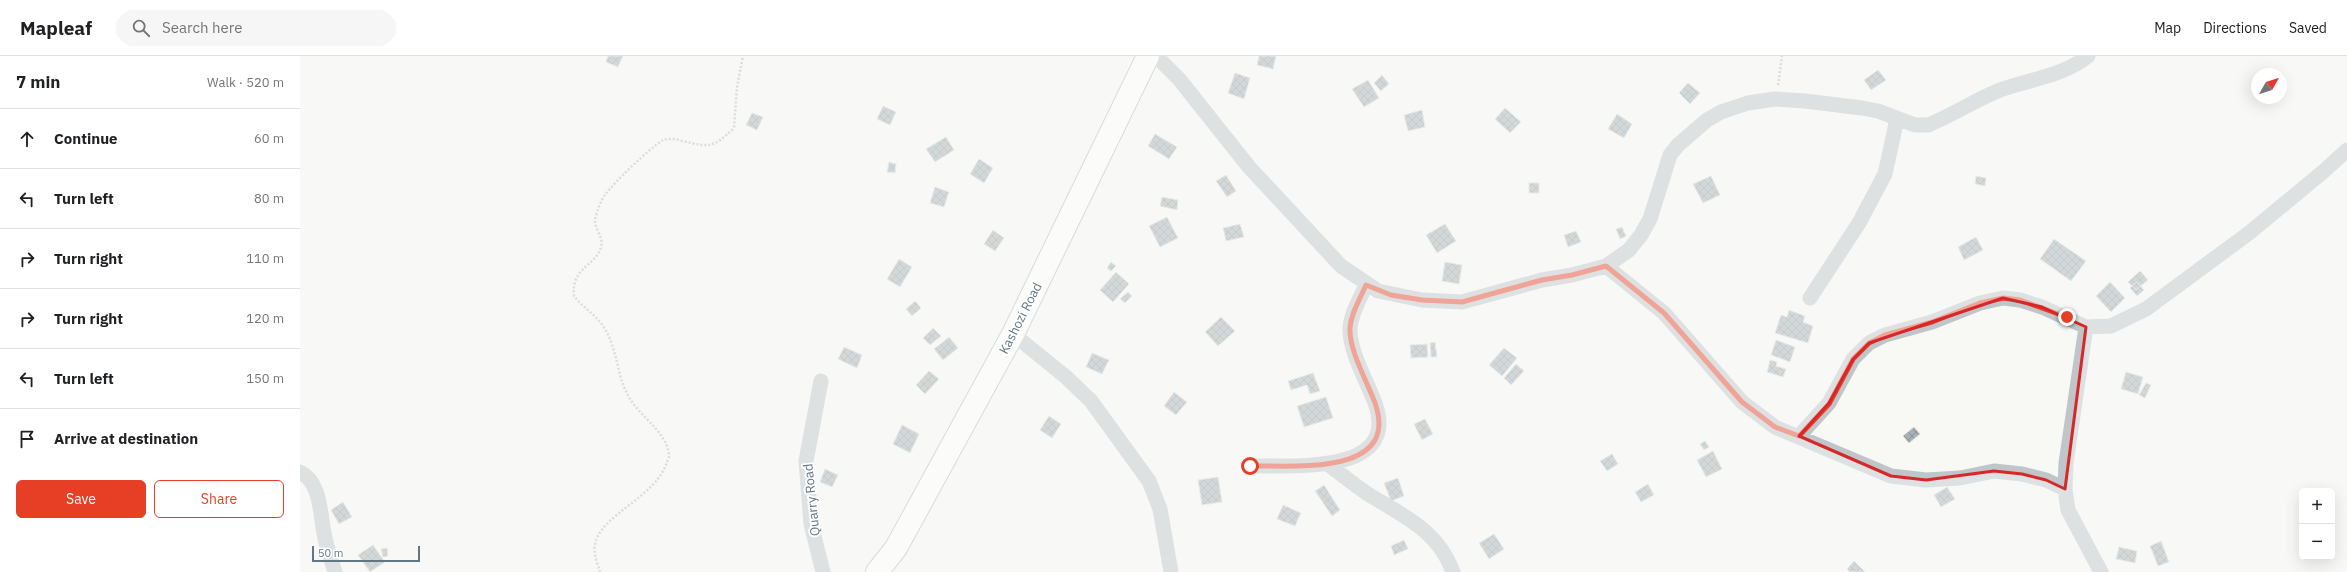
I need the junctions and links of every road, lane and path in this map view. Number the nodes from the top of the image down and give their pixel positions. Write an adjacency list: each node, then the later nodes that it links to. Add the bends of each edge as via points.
1 (743, 56): 22 (path, via 737,87 734,128 723,138 706,146 679,140 663,140 614,185 604,196 595,221 602,238 601,248 577,276 573,286 574,296 595,316 610,339 620,376 629,397 662,437 669,454 664,473 655,484 602,529 594,546)
2 (1148, 56): 13 (main road, Kashozi Road)
3 (1156, 56): 10 (street, via 1184,84 1249,167 1341,266)
4 (1782, 56): 6 (path)
5 (2088, 56): 7 (street, via 2065,70 1999,91 1928,125 1915,125)
6 (1775, 99): 7 (street, via 1862,108); 9 (street, via 1748,103 1721,112 1707,120 1678,145 1670,155 1650,219 1641,235 1629,250)
7 (1897, 119): 11 (street, via 1885,174 1859,223)
8 (2347, 150): 12 (street, via 2249,233 2146,309 2111,326)
9 (1606, 266): 10 (street, via 1462,302 1391,295); 15 (street, via 1664,313 1742,402 1775,427)
10 (1366, 285): 16 (street, via 1352,315 1350,329 1354,347 1376,404 1377,433 1373,443 1364,452 1349,460)
11 (1810, 298)
12 (2086, 327): 15 (street, via 2042,306 2003,298 1980,303 1932,322 1885,335 1869,343 1853,359 1829,404); 19 (street)
13 (1013, 334): 20 (main road, Kashozi Road, via 908,528); 24 (street, via 1091,401 1149,481 1160,508)
14 (821, 381): 23 (street, Quarry Road, via 806,462 811,524)
15 (1799, 436): 19 (street, via 1891,476 1926,480 1960,478 1994,471 2046,480)
16 (1329, 465): 17 (street); 25 (street, via 1366,493 1430,533 1447,556)
17 (1250, 466)
18 (300, 472): 21 (street, via 310,480 317,492 324,534)
19 (2064, 489): 26 (street, via 2068,510)
20 (882, 570)
21 (335, 572)
22 (600, 572)
23 (823, 572)
24 (1171, 572)
25 (1453, 572)
26 (2101, 572)

